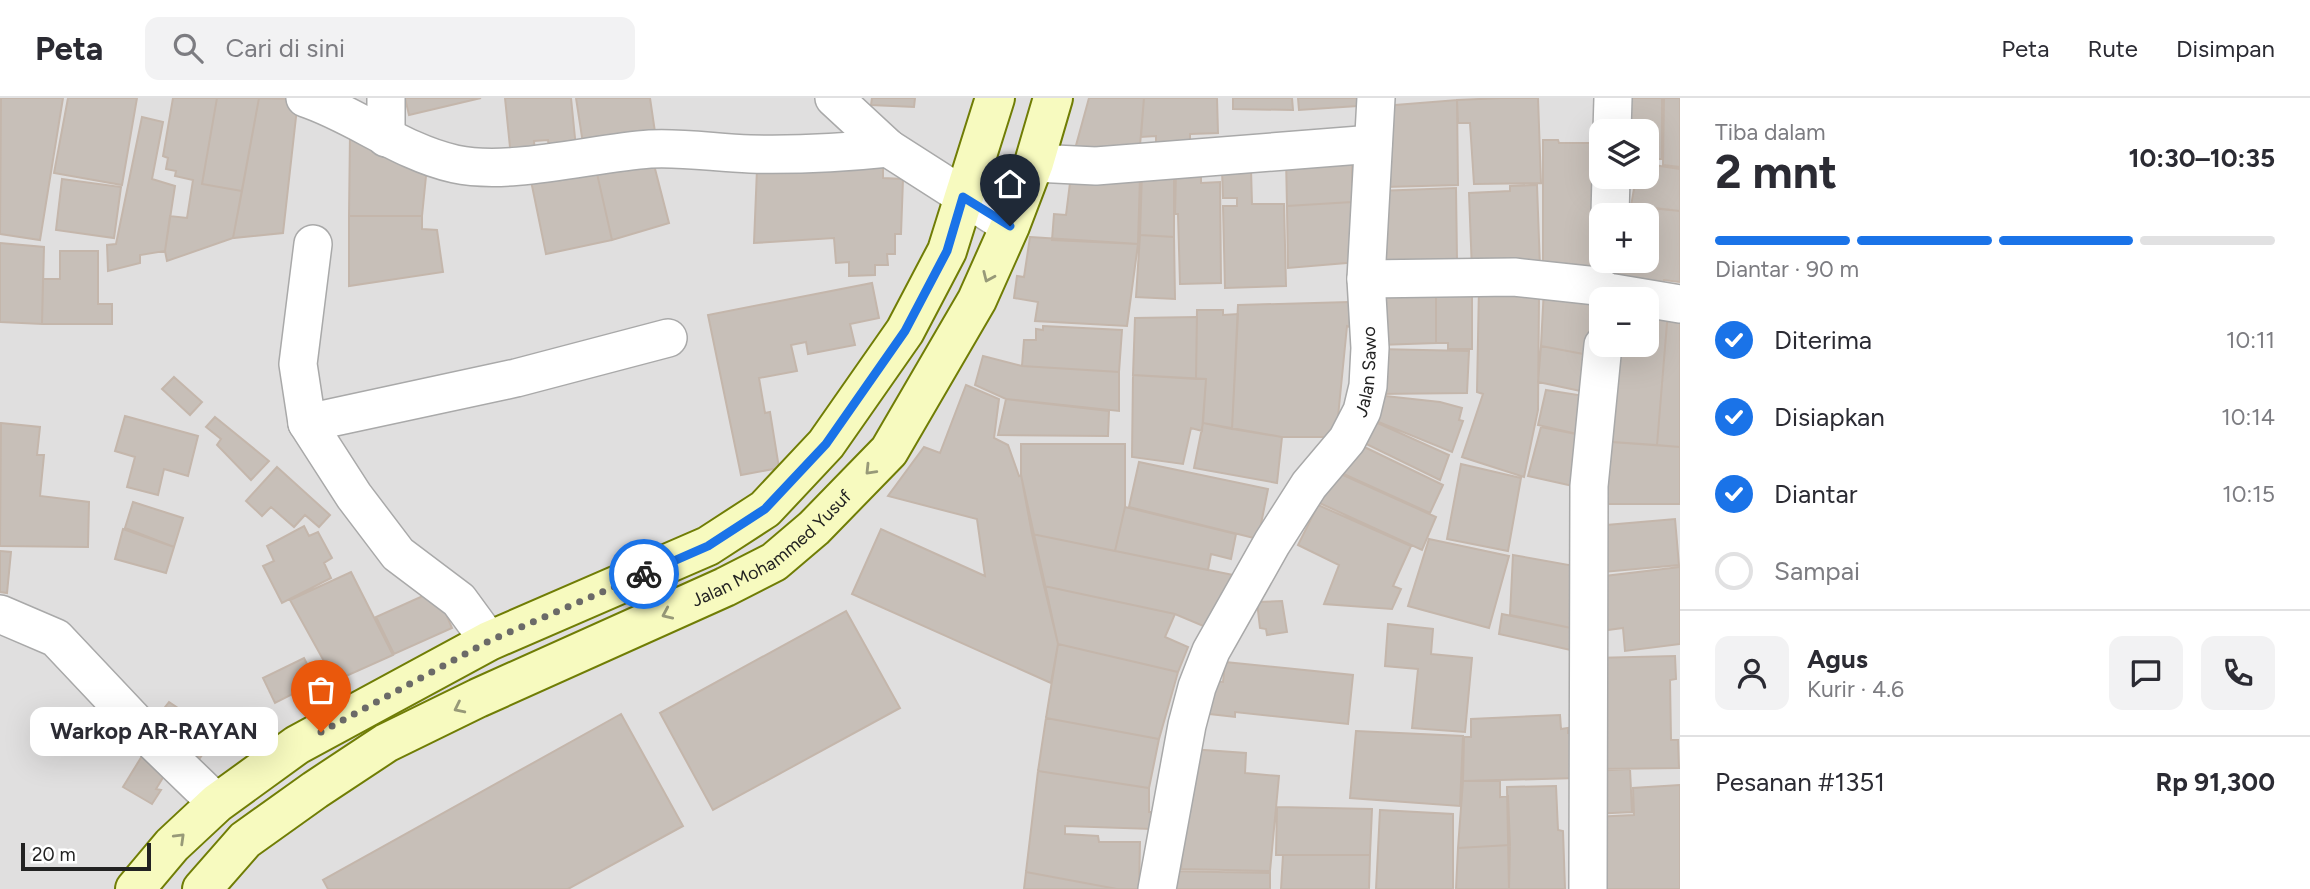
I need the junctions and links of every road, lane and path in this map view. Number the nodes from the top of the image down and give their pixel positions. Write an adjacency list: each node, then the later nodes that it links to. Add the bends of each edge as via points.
1 (305, 98): 9 (street)
2 (386, 98): 9 (street)
3 (834, 98): 11 (street)
4 (995, 98): 13 (main road, Jalan Mohammed Yusuf)
5 (1053, 98): 12 (main road, Jalan Mohammed Yusuf)
6 (1376, 98): 10 (street, Jalan Sawo)
7 (1613, 98): 8 (street)
8 (1612, 119)
9 (386, 138): 11 (street, via 455,164 505,167 652,149 821,155)
10 (1373, 144): 12 (street, via 1096,166); 16 (street, Jalan Sawo)
11 (888, 148): 13 (street)
12 (1034, 163): 14 (main road, Jalan Mohammed Yusuf)
13 (963, 197): 14 (street); 23 (main road, Jalan Mohammed Yusuf, via 947,251 905,331 826,444 765,509 708,546)
14 (1010, 226): 26 (main road, Jalan Mohammed Yusuf, one-way to 26, via 977,300 889,451 774,562 386,743 244,840)
15 (313, 244): 21 (street, via 298,364)
16 (1366, 279): 17 (street, via 1514,276); 27 (street, Jalan Sawo, via 1370,348 1362,411 1348,440 1309,485 1272,543 1211,651 1187,725)
17 (1608, 284): 18 (street)
18 (1680, 304)
19 (668, 338): 21 (street)
20 (1602, 357): 28 (street, via 1590,486)
21 (307, 423): 23 (street, via 398,554 459,600)
22 (0, 614): 24 (street, via 56,638)
23 (489, 641): 24 (main road, Jalan Mohammed Yusuf, via 297,745)
24 (217, 803): 25 (main road, Jalan Mohammed Yusuf, one-way to 24, via 172,845)
25 (135, 889)
26 (202, 889)
27 (1157, 889)
28 (1588, 889)

